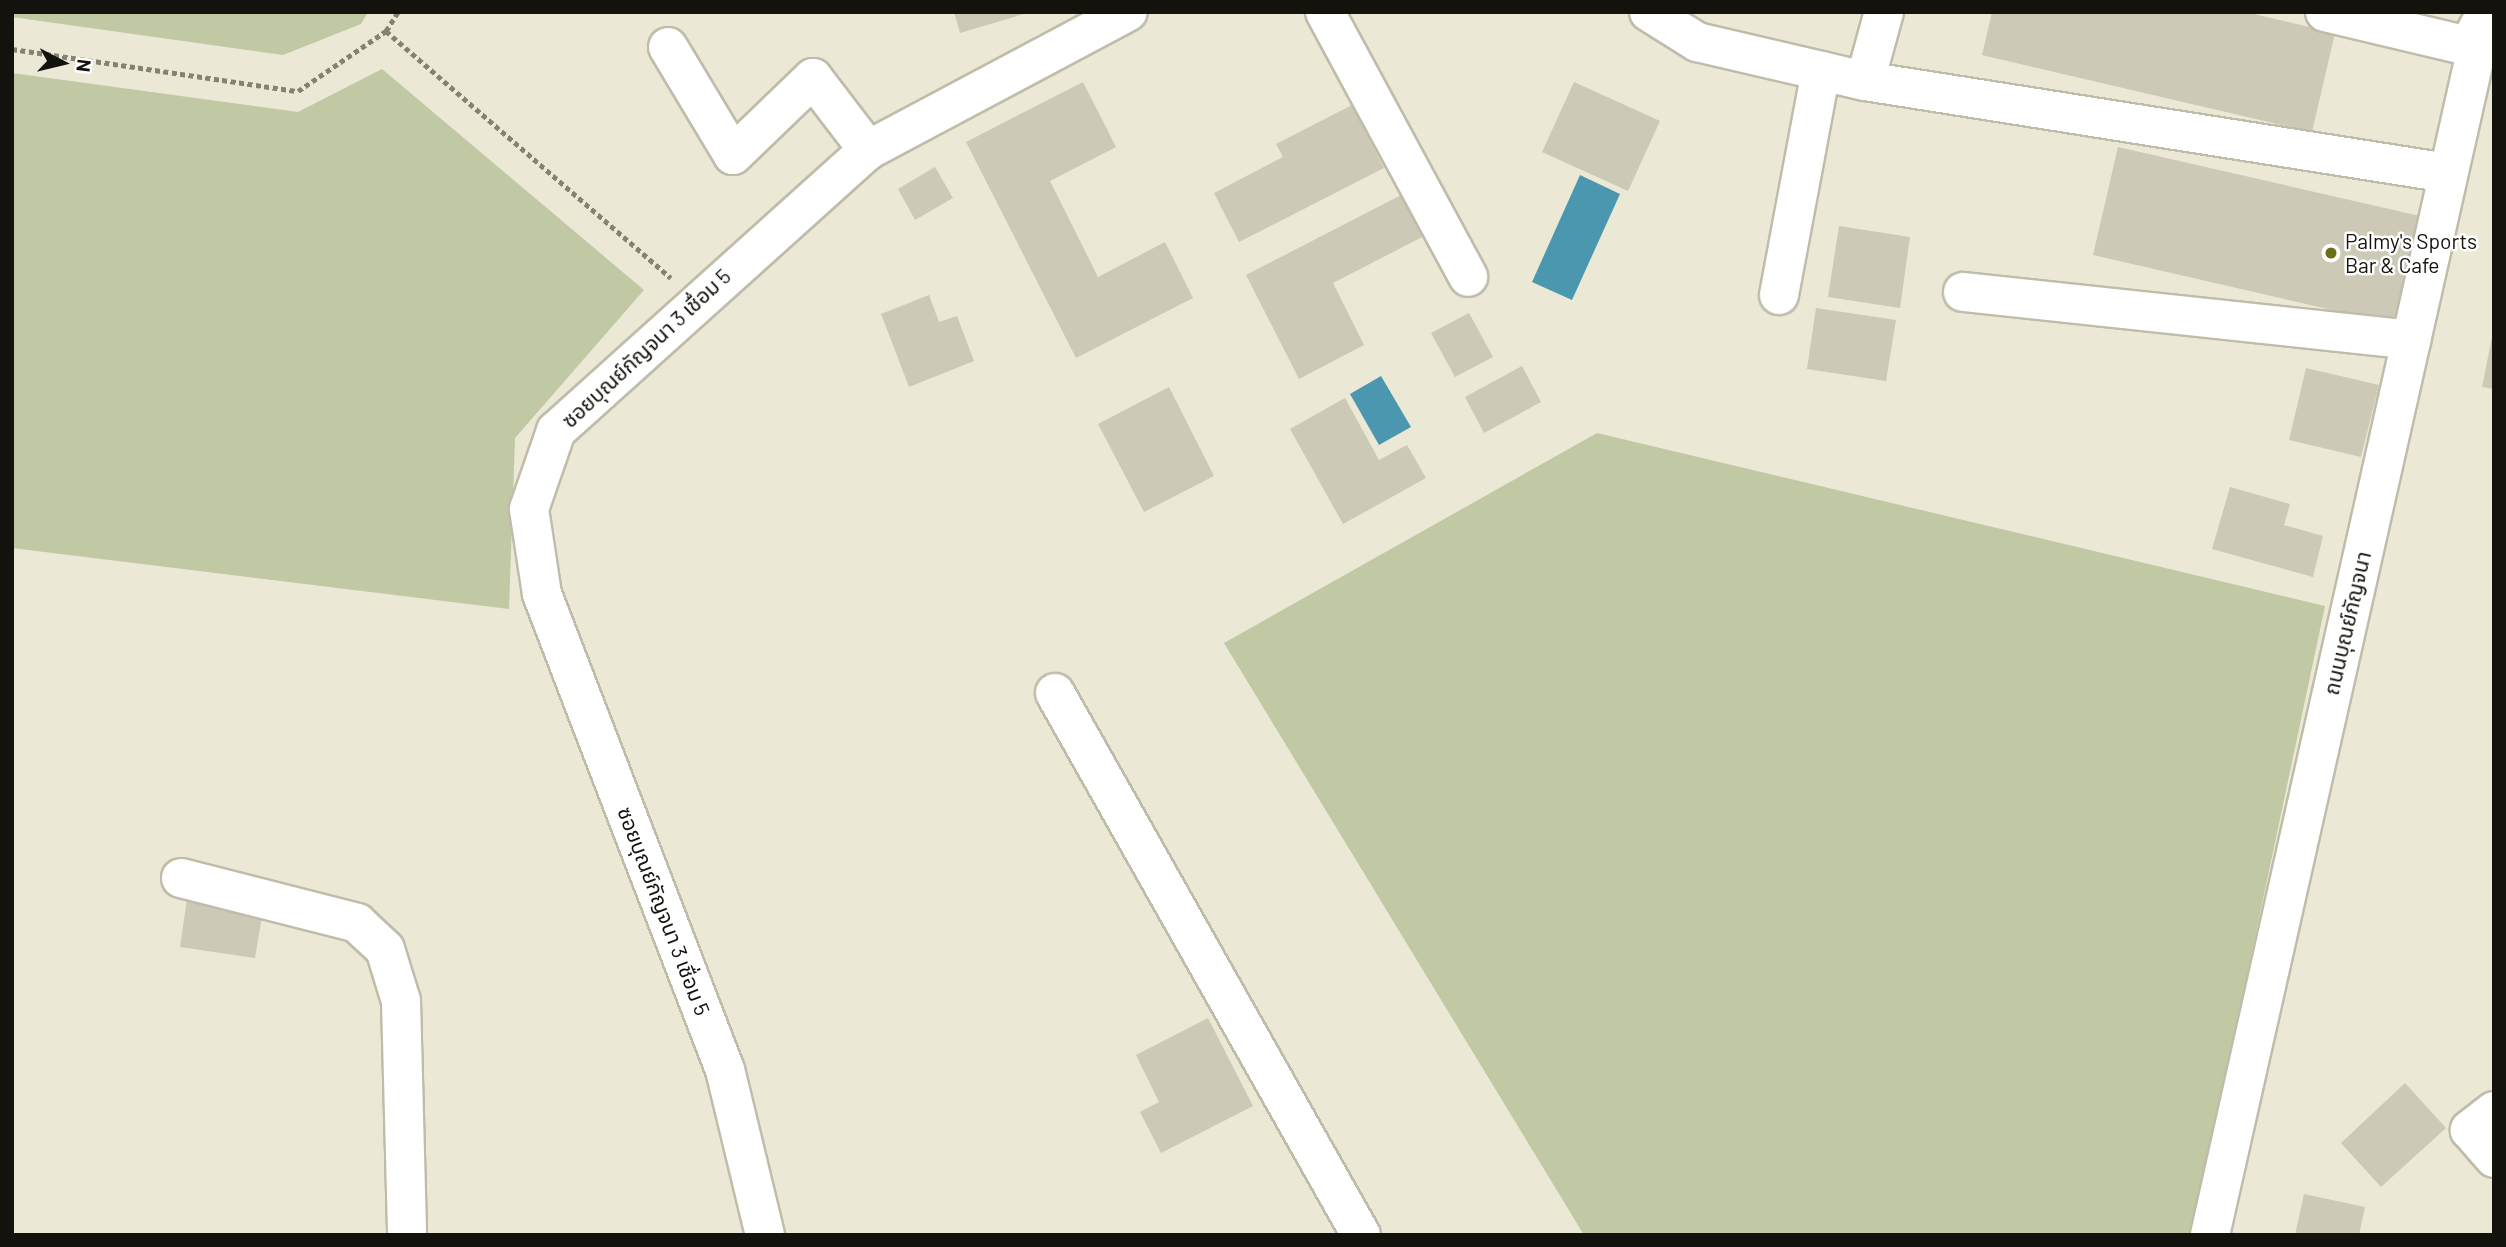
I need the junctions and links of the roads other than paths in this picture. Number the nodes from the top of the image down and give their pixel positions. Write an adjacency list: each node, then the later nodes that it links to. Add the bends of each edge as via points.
1 (1128, 12): 10 (street, ซอยบุณย์กัญจนา 3 เชื่อม 5)
2 (1325, 12): 12 (street)
3 (1649, 12): 8 (street, via 1697,42)
4 (1884, 12): 9 (street)
5 (2325, 12): 6 (street, via 2468,46)
6 (2485, 14): 11 (street, ถนนบุณย์กัญจนา)
7 (668, 47): 10 (street, via 733,155 813,78)
8 (1821, 71): 9 (street); 14 (street)
9 (1865, 81): 11 (street)
10 (868, 150): 21 (street, ซอยบุณย์กัญจนา 3 เชื่อม 5, via 696,300 556,431 529,509 542,594 725,1070)
11 (2447, 173): 15 (street, ถนนบุณย์กัญจนา)
12 (1468, 277)
13 (1962, 292): 15 (street)
14 (1779, 295)
15 (2411, 340): 23 (street, ถนนบุณย์กัญจนา)
16 (1055, 693): 22 (street)
17 (181, 878): 20 (street, via 357,923 385,949 395,968 401,1001)
18 (2494, 1111): 19 (street, via 2470,1130)
19 (2494, 1158)
20 (407, 1235)
21 (765, 1235)
22 (1361, 1235)
23 (2210, 1235)

